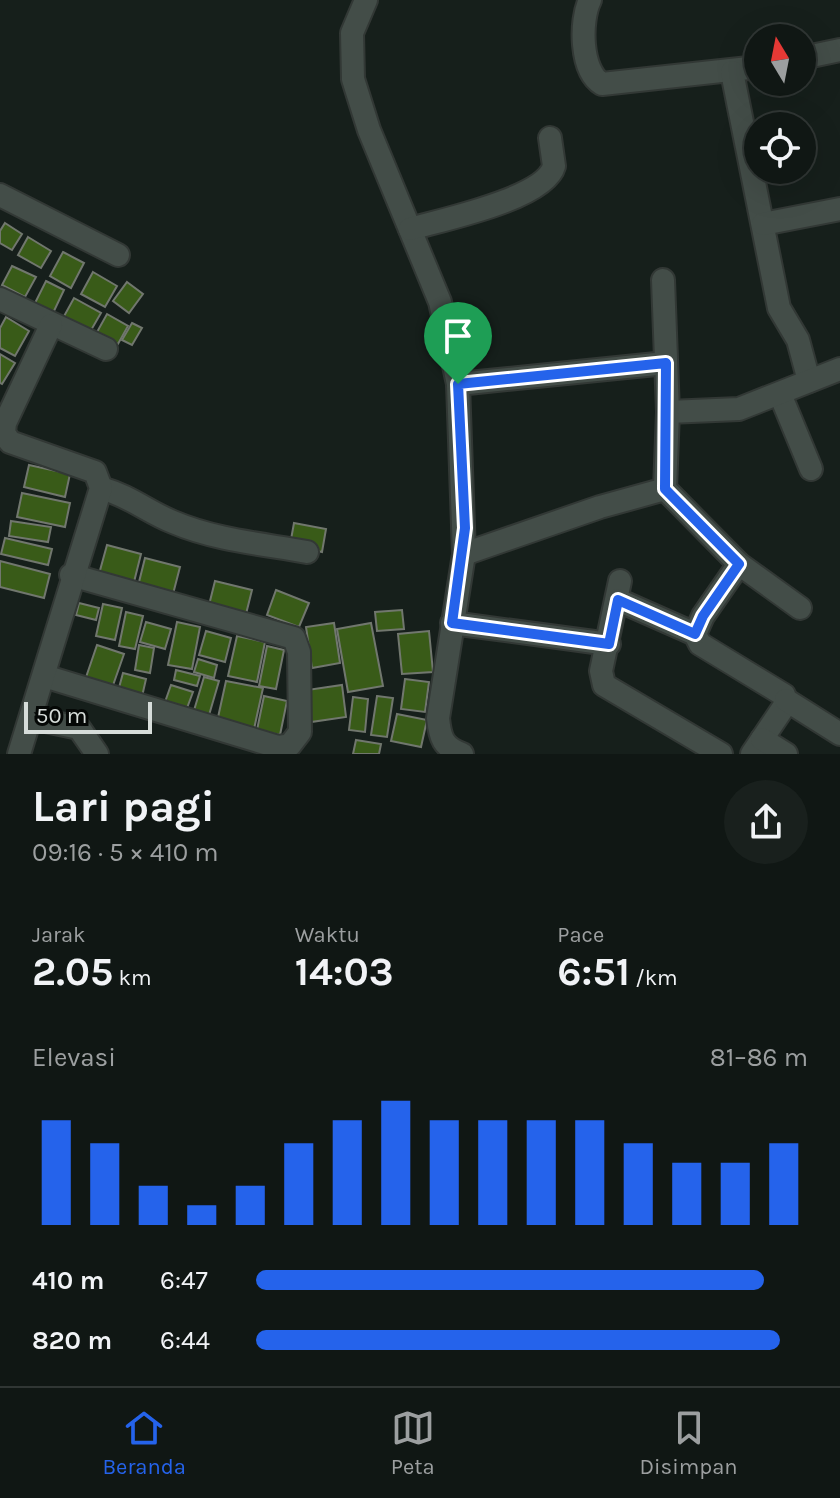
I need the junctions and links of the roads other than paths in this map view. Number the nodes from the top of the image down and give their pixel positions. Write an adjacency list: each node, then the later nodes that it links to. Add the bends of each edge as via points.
1 (366, 0): 11 (street, via 352,33 353,79)
2 (590, 0): 6 (street, via 584,31 597,82 614,86)
3 (840, 50): 4 (street)
4 (816, 55)
5 (744, 70): 6 (street)
6 (732, 72): 10 (street)
7 (550, 138): 11 (street, via 554,166 541,182 514,197)
8 (0, 195): 12 (street)
9 (840, 209): 10 (street)
10 (763, 224): 19 (street, via 779,308 798,340)
11 (410, 229): 20 (street, via 440,302)
12 (118, 255)
13 (663, 280): 17 (street)
14 (0, 299): 15 (street)
15 (51, 325): 16 (street); 24 (street, via 4,433 10,442 95,472)
16 (106, 349)
17 (666, 363): 20 (street); 22 (street)
18 (840, 369): 19 (street)
19 (809, 381): 21 (street)
20 (458, 384): 27 (street)
21 (780, 394): 22 (street, via 739,409); 23 (street)
22 (668, 412): 25 (street)
23 (811, 469)
24 (101, 488): 26 (street, via 199,532); 29 (street)
25 (665, 489): 27 (street); 28 (street)
26 (307, 552)
27 (464, 554): 31 (street)
28 (739, 564): 30 (street); 32 (street)
29 (71, 575): 34 (street); 38 (street, via 294,638 303,723)
30 (800, 608)
31 (452, 623): 33 (street); 42 (street, via 439,727 445,746)
32 (695, 634): 33 (street, via 619,590); 35 (street, via 700,644)
33 (609, 644): 43 (street, via 601,671 604,685)
34 (44, 676): 36 (street); 38 (street)
35 (786, 700): 37 (street); 39 (street)
36 (31, 718): 40 (street); 41 (street, via 79,728)
37 (840, 734)
38 (292, 749)
39 (772, 751)
40 (19, 754)
41 (97, 754)
42 (462, 754)
43 (721, 754)

